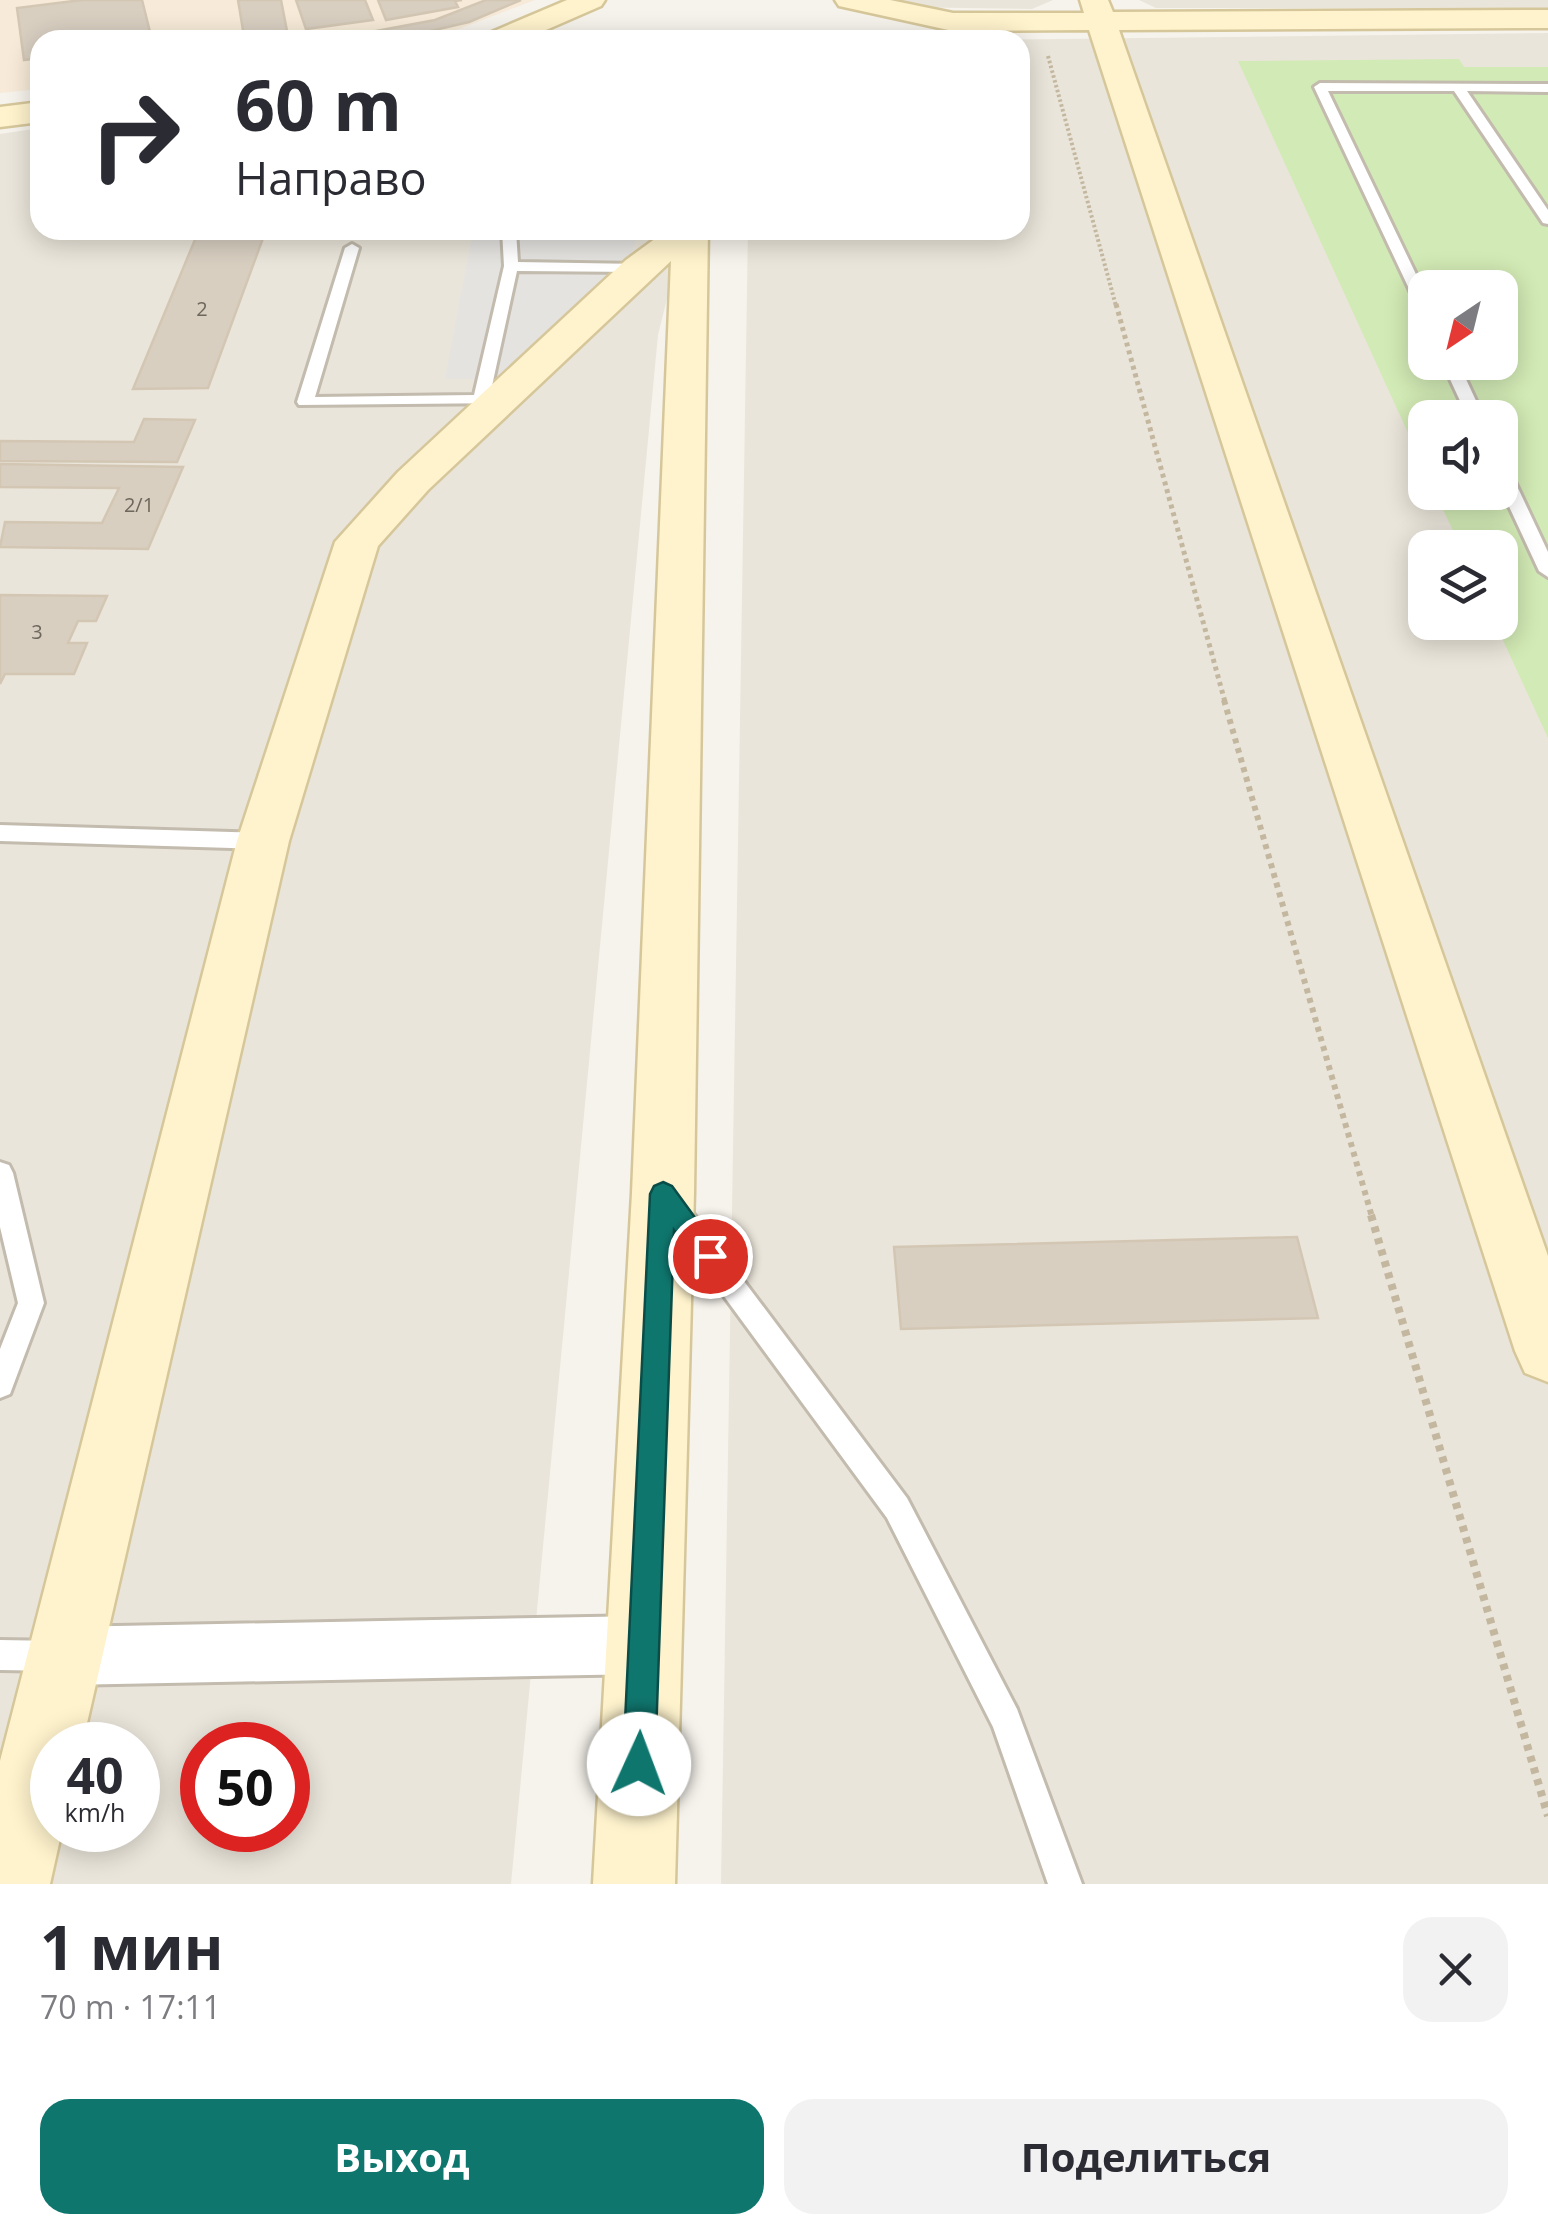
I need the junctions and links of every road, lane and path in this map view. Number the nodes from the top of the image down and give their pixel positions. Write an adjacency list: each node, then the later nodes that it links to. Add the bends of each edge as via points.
1 (593, 0): 6 (main road); 7 (main road)
2 (834, 8): 5 (main road)
3 (1097, 11): 4 (main road); 5 (main road); 29 (main road)
4 (1548, 19)
5 (953, 22): 8 (main road)
6 (522, 30)
7 (572, 30)
8 (926, 30)
9 (1046, 50): 33 (path, via 1266,856)
10 (1458, 88): 11 (lane); 14 (lane); 21 (lane, via 1320,87)
11 (1548, 88)
12 (30, 113): 13 (main road)
13 (0, 117)
14 (1548, 220)
15 (510, 240): 19 (lane)
16 (677, 240): 20 (main road)
17 (690, 240): 28 (main road)
18 (352, 248): 22 (lane, via 305,402)
19 (511, 266): 20 (lane); 22 (lane)
20 (639, 268): 22 (main road)
21 (1408, 274)
22 (492, 400): 26 (main road, via 357,542)
23 (1518, 507): 24 (lane)
24 (1548, 571)
25 (0, 833): 26 (lane)
26 (262, 841): 32 (main road)
27 (0, 1173): 30 (lane, via 30,1303)
28 (663, 1194): 31 (main road); 36 (lane, via 897,1508 1006,1720)
29 (1548, 1351)
30 (0, 1385)
31 (643, 1645): 32 (street); 35 (main road)
32 (33, 1656): 34 (main road)
33 (1548, 1816)
34 (10, 1884)
35 (634, 1884)
36 (1065, 1884)

